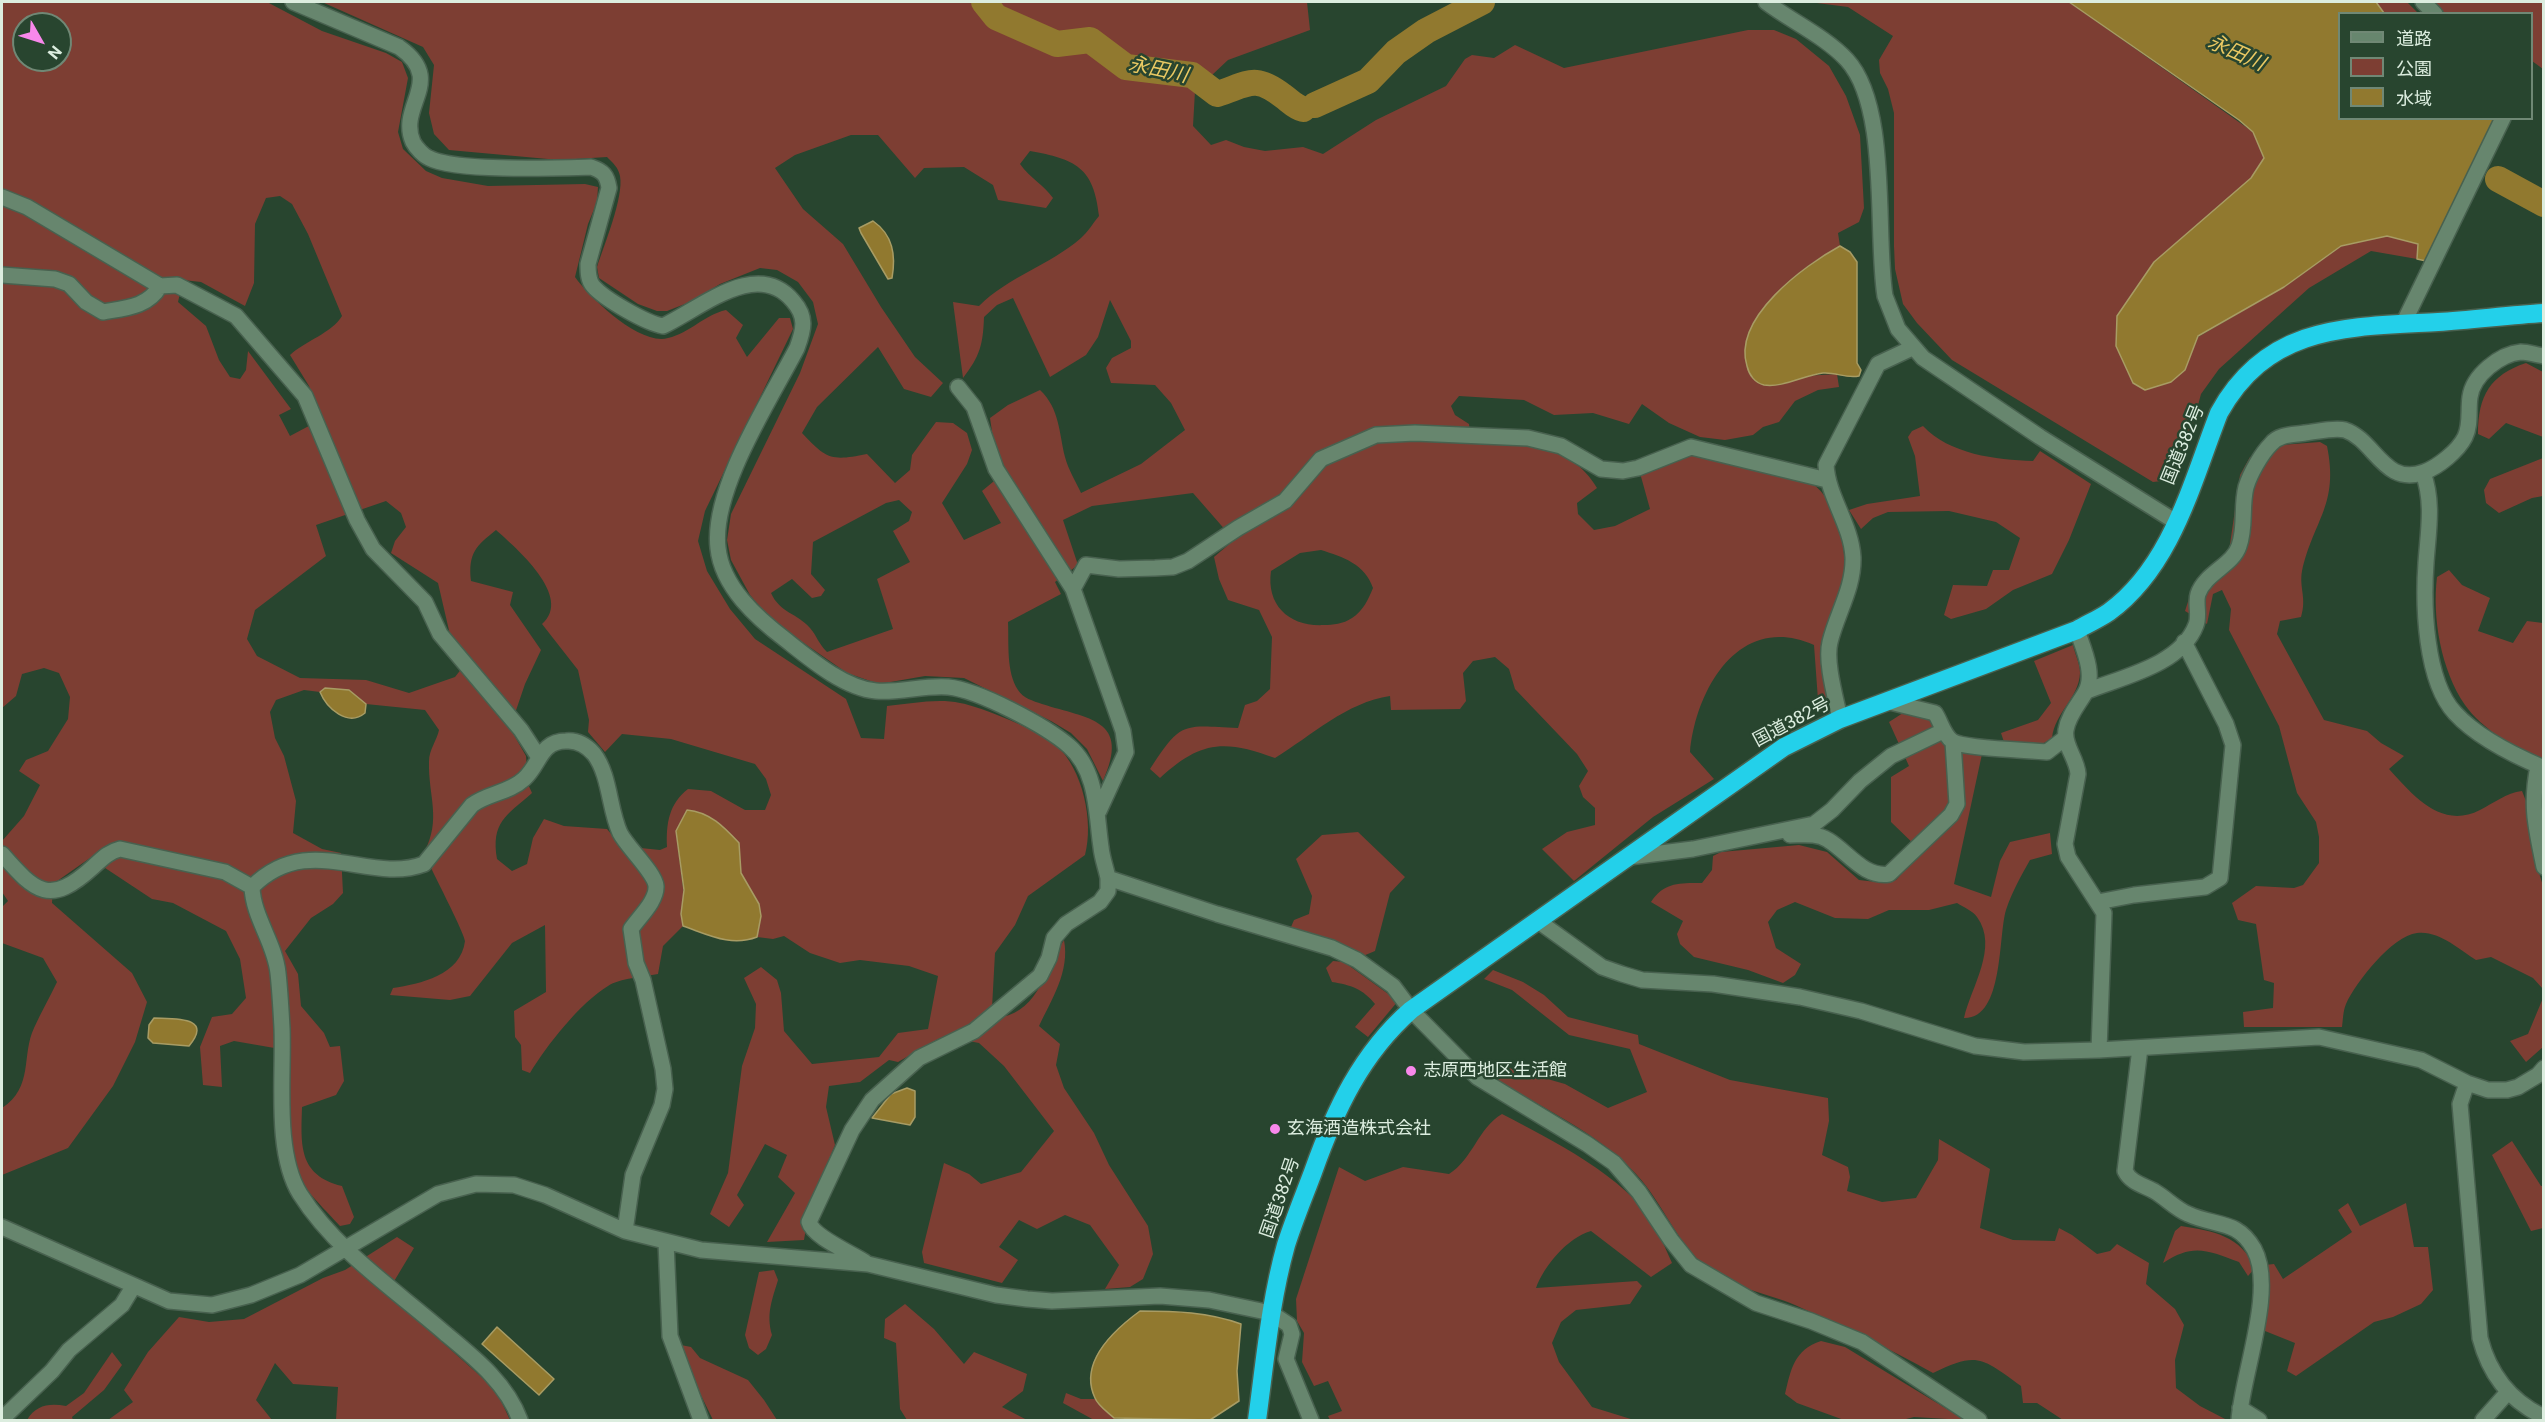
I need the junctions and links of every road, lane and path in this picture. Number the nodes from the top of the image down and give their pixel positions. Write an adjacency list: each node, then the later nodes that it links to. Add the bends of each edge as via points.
1 (293, 2): 25 (street, via 399,46 414,57 420,85 410,120 411,135 414,145 428,158 441,163 523,168 591,166 601,170 607,176 609,188 587,276 594,287 641,319 663,326 753,282 779,288 789,296 801,310 804,328 738,463 718,522 718,549 735,588 760,621 807,657 856,687 875,691 948,687 981,695 1070,746 1084,765)
2 (1766, 2): 9 (street, via 1839,52 1856,71 1862,85 1876,147 1885,296 1890,313)
3 (2502, 120): 8 (street)
4 (2, 197): 6 (street, via 27,207)
5 (2, 274): 6 (street, via 69,284 86,302 104,312 153,298)
6 (160, 286): 23 (street, via 177,285 236,316 305,396 373,549 425,602 440,634 521,730)
7 (2544, 313): 8 (highway, 国道382号)
8 (2403, 324): 14 (highway, 国道382号, via 2309,337 2258,362 2241,379 2219,413)
9 (1912, 348): 13 (street, via 1878,364 1869,377 1826,465); 14 (street, via 1944,374)
10 (2544, 356): 12 (street, via 2510,354 2480,376 2472,387 2464,438)
11 (958, 387): 15 (street, via 974,407 996,469)
12 (2423, 473): 17 (street, via 2409,475 2388,469 2354,434 2342,429 2283,436 2272,442 2246,488 2239,548 2198,594 2198,623); 24 (street, via 2430,510 2426,611 2438,682 2453,711 2465,722 2511,753)
13 (1827, 480): 15 (street, via 1691,447 1623,471 1600,469 1562,446 1528,438 1376,435 1320,459 1285,501 1188,561 1155,568 1086,565); 20 (street, via 1849,534 1853,557 1852,579 1829,644)
14 (2176, 522): 16 (highway, 国道382号, via 2142,581 2108,612)
15 (1073, 589): 25 (street, via 1123,731 1126,752)
16 (2077, 630): 18 (street, via 2087,661); 19 (highway, 国道382号)
17 (2184, 642): 18 (street, via 2166,660); 32 (street, via 2233,745 2220,878 2205,887)
18 (2086, 691): 22 (street, via 2071,715)
19 (1890, 702): 20 (highway, 国道382号); 21 (street, via 1935,713)
20 (1840, 719): 28 (highway, 国道382号, via 1784,747)
21 (1948, 736): 22 (street, via 2047,752); 26 (street, via 1892,756 1814,824); 26 (street, via 1957,804 1951,815 1889,874 1877,876 1827,839 1815,835)
22 (2065, 738): 32 (street, via 2078,774 2067,828 2068,857)
23 (538, 756): 31 (street, via 527,777 512,788 471,805 424,864 391,868 311,860 289,864 263,876); 40 (street, via 551,744 564,740 575,741 595,756 621,834 656,882 656,893 631,929 665,1089 633,1174)
24 (2541, 767): 29 (street, via 2532,794)
25 (1099, 811): 30 (street, via 1101,849)
26 (1763, 835): 28 (street)
27 (2, 854): 31 (street, via 39,890 54,892 75,884 110,851 120,849 225,872)
28 (1629, 857): 33 (highway, 国道382号)
29 (2544, 867)
30 (1108, 878): 34 (street, via 1332,948 1357,960 1393,986); 43 (street, via 1108,891 1100,902 1066,924 1054,938 1040,976 974,1032 919,1058 872,1100 852,1130 809,1222 818,1236)
31 (252, 887): 42 (street, via 252,901 278,970 282,1122 291,1175 308,1205)
32 (2098, 902): 36 (street, via 2104,913)
33 (1538, 921): 34 (highway, 国道382号); 36 (street, via 1602,967 1642,980 1713,984 1800,998 1861,1011 1975,1046 2025,1052)
34 (1412, 1010): 45 (highway, 国道382号, via 1390,1029 1350,1083 1286,1245); 54 (street, via 1477,1077 1614,1163 1691,1265 1756,1303 1862,1342)
35 (2140, 1048): 36 (street); 38 (street, via 2319,1037 2421,1060); 47 (street, via 2125,1171 2129,1179 2189,1215 2236,1228 2260,1262 2260,1304)
36 (2099, 1050)
37 (2544, 1068): 38 (street, via 2527,1082 2507,1090 2488,1090)
38 (2467, 1083): 46 (street, via 2460,1104 2480,1338 2492,1372)
39 (2, 1227): 44 (street)
40 (625, 1231): 41 (street); 42 (street, via 530,1189 476,1185 438,1194)
41 (666, 1242): 43 (street, via 701,1250); 51 (street, via 670,1336)
42 (346, 1249): 44 (street, via 300,1275 220,1303 169,1301); 50 (street, via 493,1376 515,1406)
43 (868, 1264): 45 (street, via 1017,1298 1160,1296 1209,1300)
44 (133, 1287): 49 (street, via 122,1305 69,1350)
45 (1272, 1313): 52 (highway, 国道382号); 53 (street, via 1289,1325 1292,1334 1286,1359)
46 (2508, 1392): 48 (street); 56 (street)
47 (2239, 1414): 55 (street)
48 (2544, 1417)
49 (2, 1419)
50 (520, 1420)
51 (701, 1420)
52 (1257, 1420)
53 (1311, 1420)
54 (1979, 1420)
55 (2259, 1420)
56 (2482, 1420)

